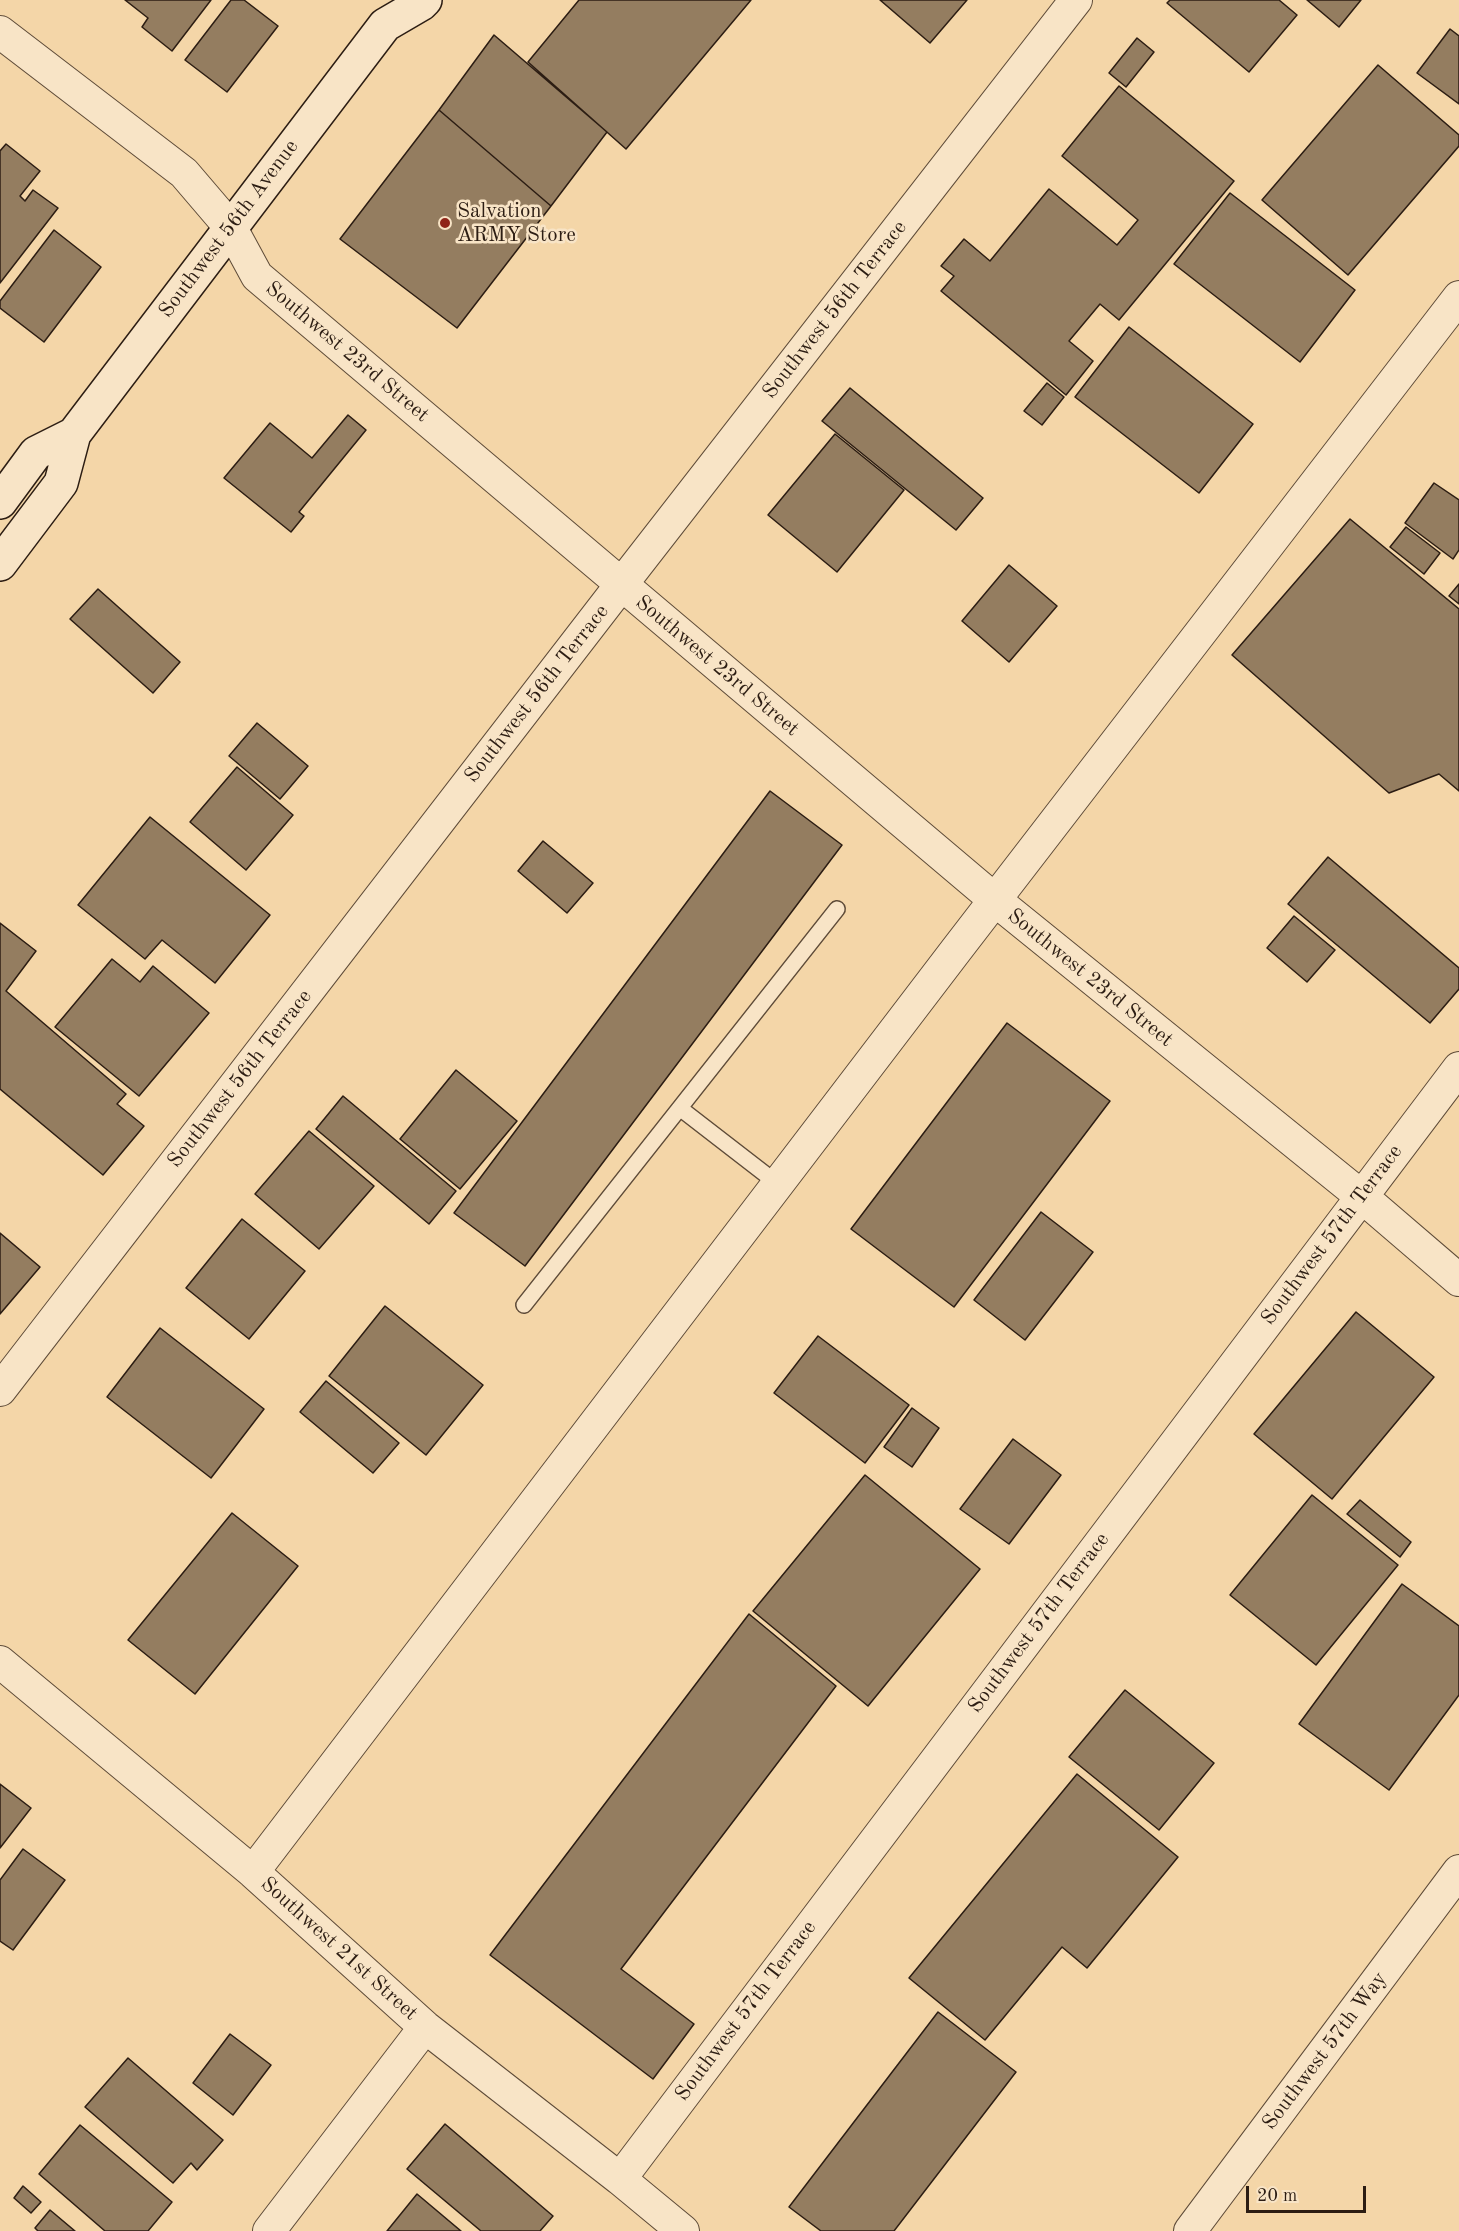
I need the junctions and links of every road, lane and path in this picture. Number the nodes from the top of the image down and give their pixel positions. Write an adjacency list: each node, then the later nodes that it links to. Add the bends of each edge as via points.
1 (425, 0): 3 (street, Southwest 56th Avenue)
2 (1076, 0): 10 (street, Southwest 56th Terrace)
3 (387, 12): 5 (street, Southwest 56th Avenue)
4 (0, 32): 5 (street, Southwest 23rd Street, via 184,173)
5 (231, 228): 7 (street, Southwest 56th Avenue); 10 (street, Southwest 23rd Street, via 257,276)
6 (1459, 297): 11 (street)
7 (74, 434): 8 (street, Southwest 56th Avenue, via 36,453); 9 (street, Southwest 56th Avenue, via 61,483)
8 (0, 502)
9 (0, 564)
10 (621, 585): 11 (street, Southwest 23rd Street); 19 (street, Southwest 56th Terrace)
11 (995, 900): 15 (street); 16 (street, Southwest 23rd Street)
12 (837, 909): 14 (lane)
13 (1459, 1068): 16 (street, Southwest 57th Terrace)
14 (681, 1109): 15 (lane); 18 (lane)
15 (778, 1184): 22 (street)
16 (1361, 1196): 17 (street, Southwest 23rd Street); 24 (street, Southwest 57th Terrace)
17 (1459, 1280)
18 (524, 1305)
19 (0, 1390)
20 (0, 1662): 22 (street, Southwest 21st Street)
21 (1459, 1871): 27 (street, Southwest 57th Way)
22 (253, 1872): 23 (street, Southwest 21st Street)
23 (425, 2026): 24 (street, Southwest 21st Street); 25 (street)
24 (620, 2179): 26 (street, Southwest 21st Street)
25 (269, 2231)
26 (682, 2231)
27 (1190, 2231)

